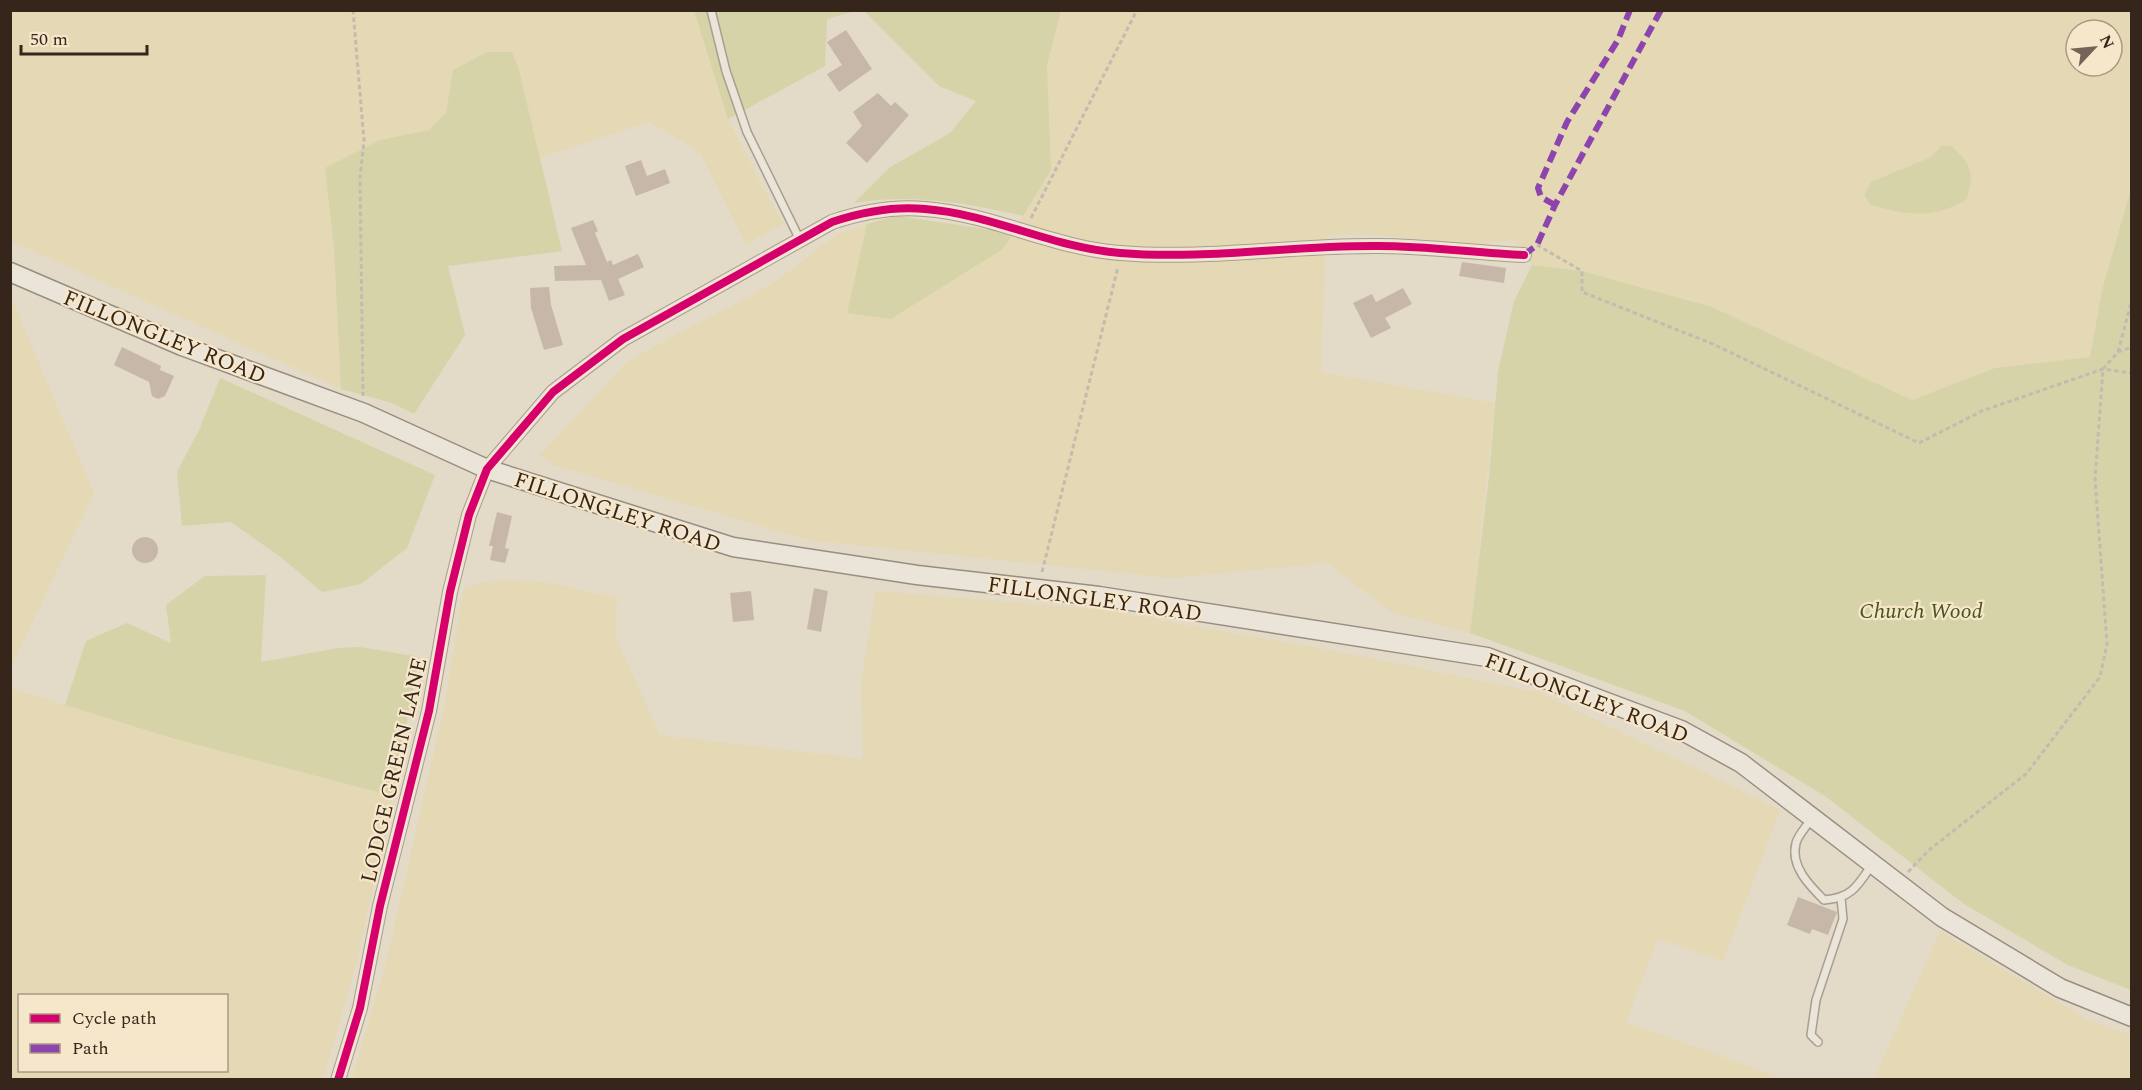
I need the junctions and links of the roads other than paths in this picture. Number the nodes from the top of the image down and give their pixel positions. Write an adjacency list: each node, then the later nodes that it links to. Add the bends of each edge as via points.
1 (711, 10): 2 (lane, via 747,132)
2 (800, 240): 3 (street, LODGE GREEN LANE, via 832,222 862,212 926,209 1048,240 1119,253 1379,246); 5 (street, LODGE GREEN LANE, via 622,339 553,392)
3 (1524, 255)
4 (10, 272): 5 (main road, FILLONGLEY ROAD, via 182,346 364,413)
5 (487, 469): 6 (main road, FILLONGLEY ROAD, via 733,547 1487,657 1681,730 1741,763); 11 (street, LODGE GREEN LANE, via 469,515 458,559 429,711 380,906 360,1008)
6 (1813, 817): 7 (main road, FILLONGLEY ROAD); 8 (lane, via 1796,842 1796,860 1807,882 1824,900)
7 (1873, 863): 8 (lane, via 1856,887); 9 (main road, FILLONGLEY ROAD, via 1942,917 2060,988)
8 (1841, 898): 10 (lane, via 1843,919 1816,1000 1811,1035)
9 (2132, 1017)
10 (1818, 1042)
11 (338, 1080)

